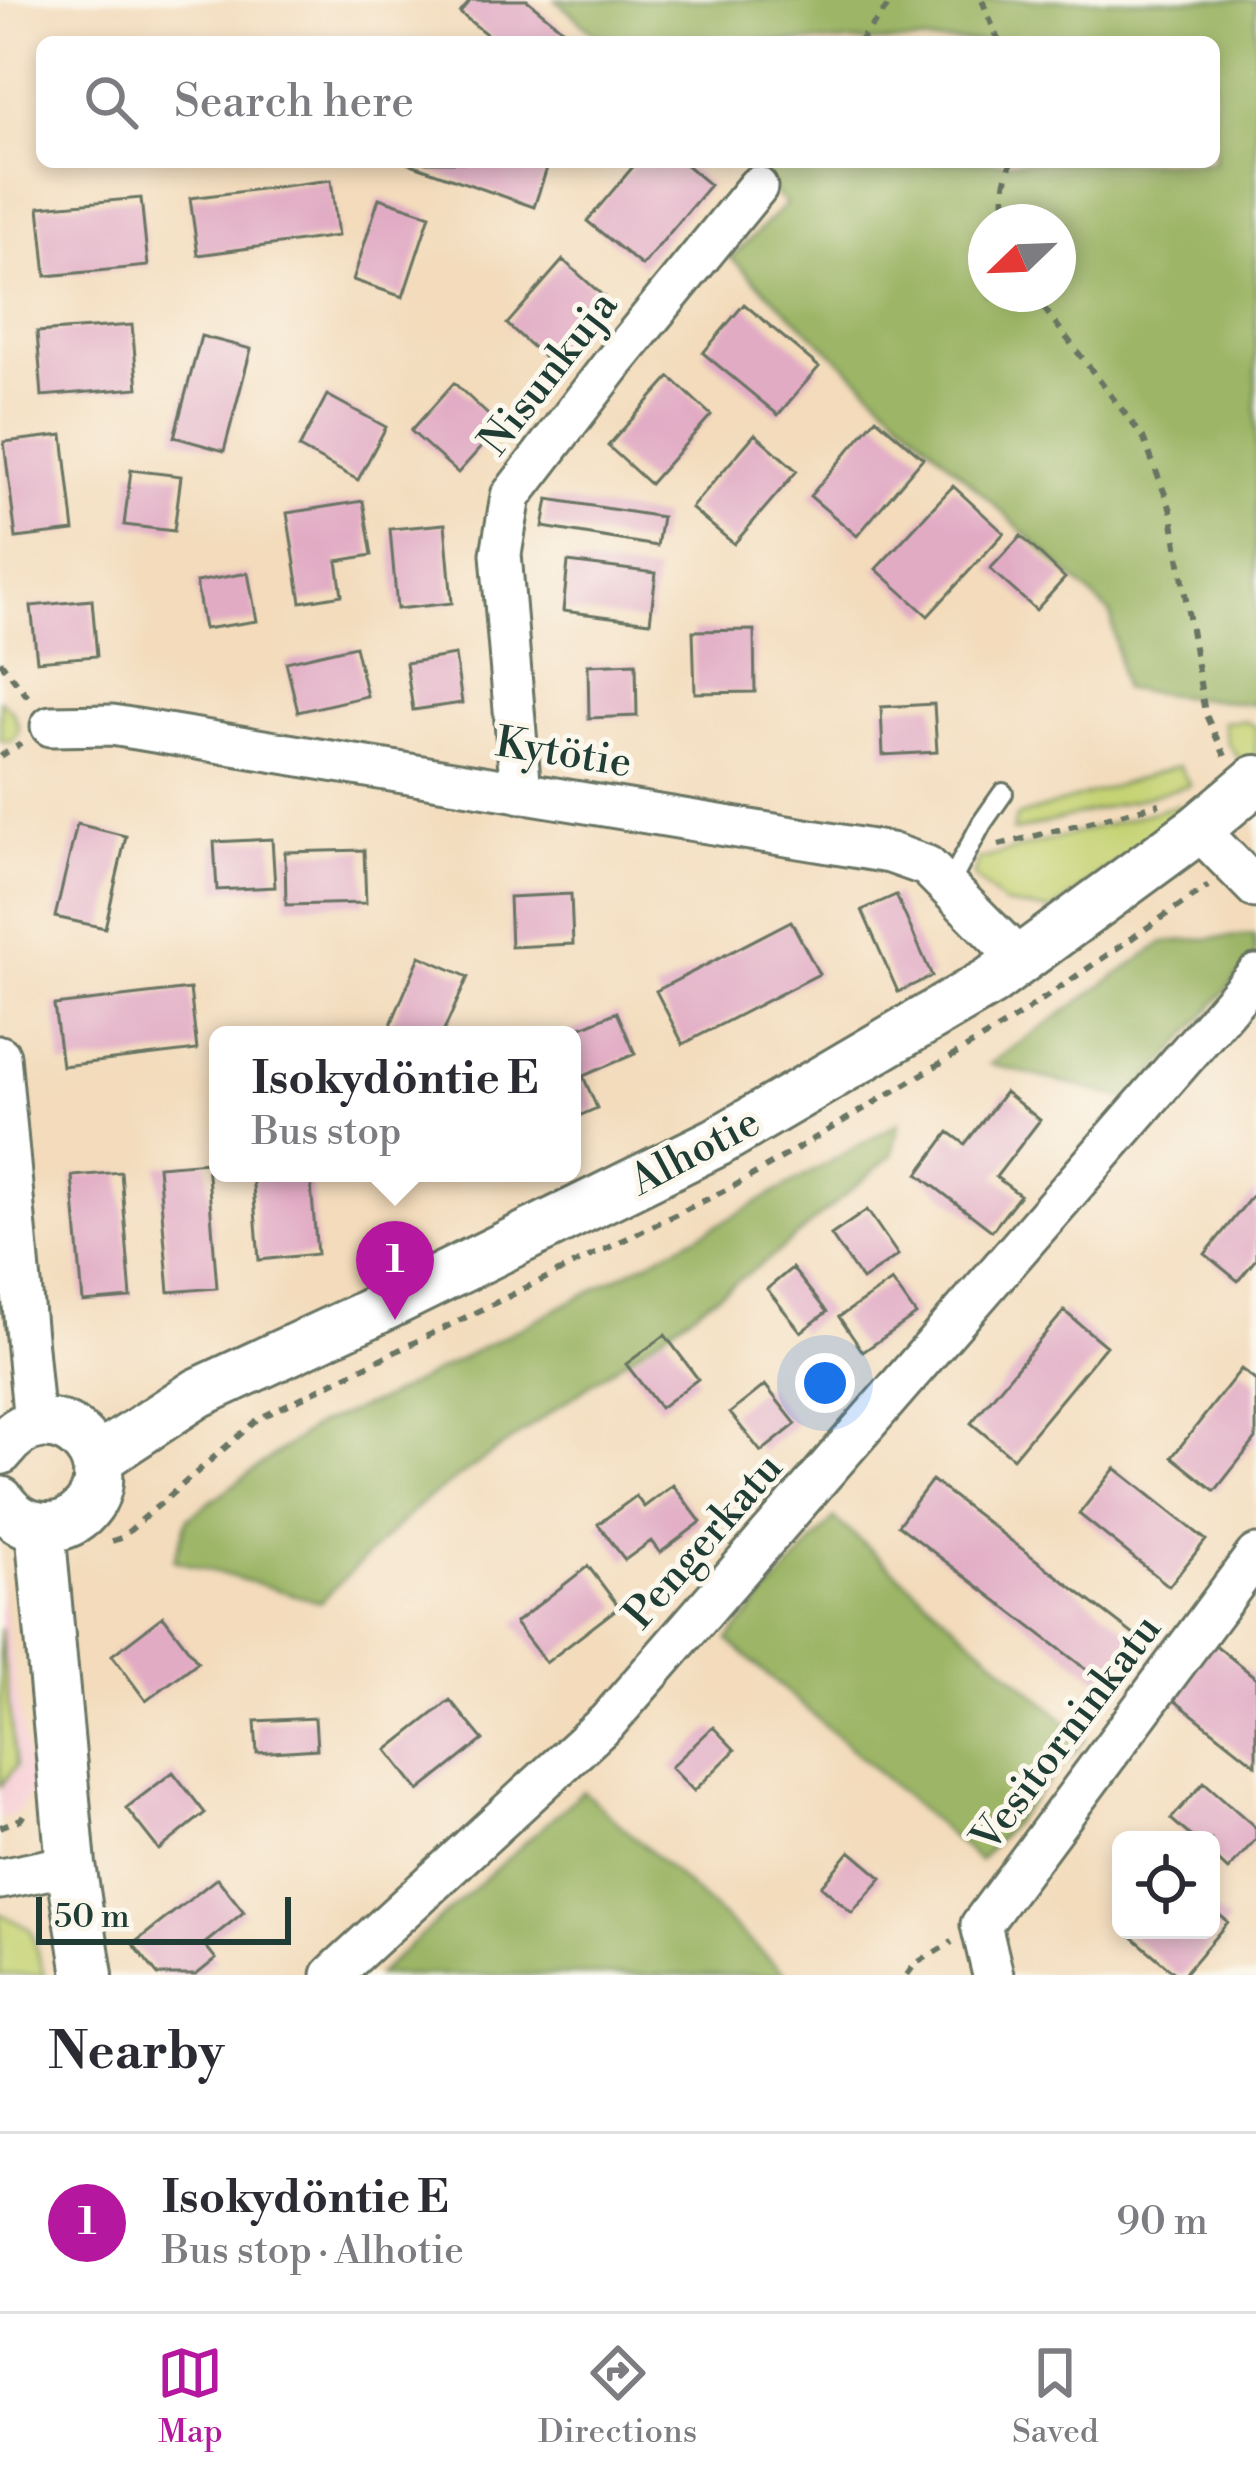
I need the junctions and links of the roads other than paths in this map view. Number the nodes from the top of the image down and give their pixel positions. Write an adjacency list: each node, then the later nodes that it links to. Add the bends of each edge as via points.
1 (757, 187): 4 (street, Nisunkuja, via 511,496 501,554)
2 (51, 726): 4 (street, Kytötie, via 112,724)
3 (1250, 787): 6 (street, Alhotie)
4 (521, 793): 7 (street, Kytötie, via 890,853)
5 (1003, 793): 7 (lane)
6 (1183, 815): 8 (street); 9 (street, Alhotie)
7 (956, 871): 9 (street, Kytötie)
8 (1256, 888)
9 (1022, 962): 14 (street, Alhotie, via 717,1142 198,1393)
10 (1256, 976): 21 (street, Pengerkatu, via 608,1721)
11 (0, 1056): 12 (street)
12 (8, 1211): 13 (street)
13 (17, 1437): 14 (street, via 57,1424 83,1438)
14 (96, 1460): 16 (street, via 88,1507 66,1524)
15 (0, 1501): 16 (street)
16 (40, 1528): 18 (street)
17 (1256, 1555): 22 (street, Vesitorninkatu, via 981,1925)
18 (71, 1865): 19 (street); 20 (street)
19 (0, 1879)
20 (88, 1975)
21 (332, 1975)
22 (993, 1975)

